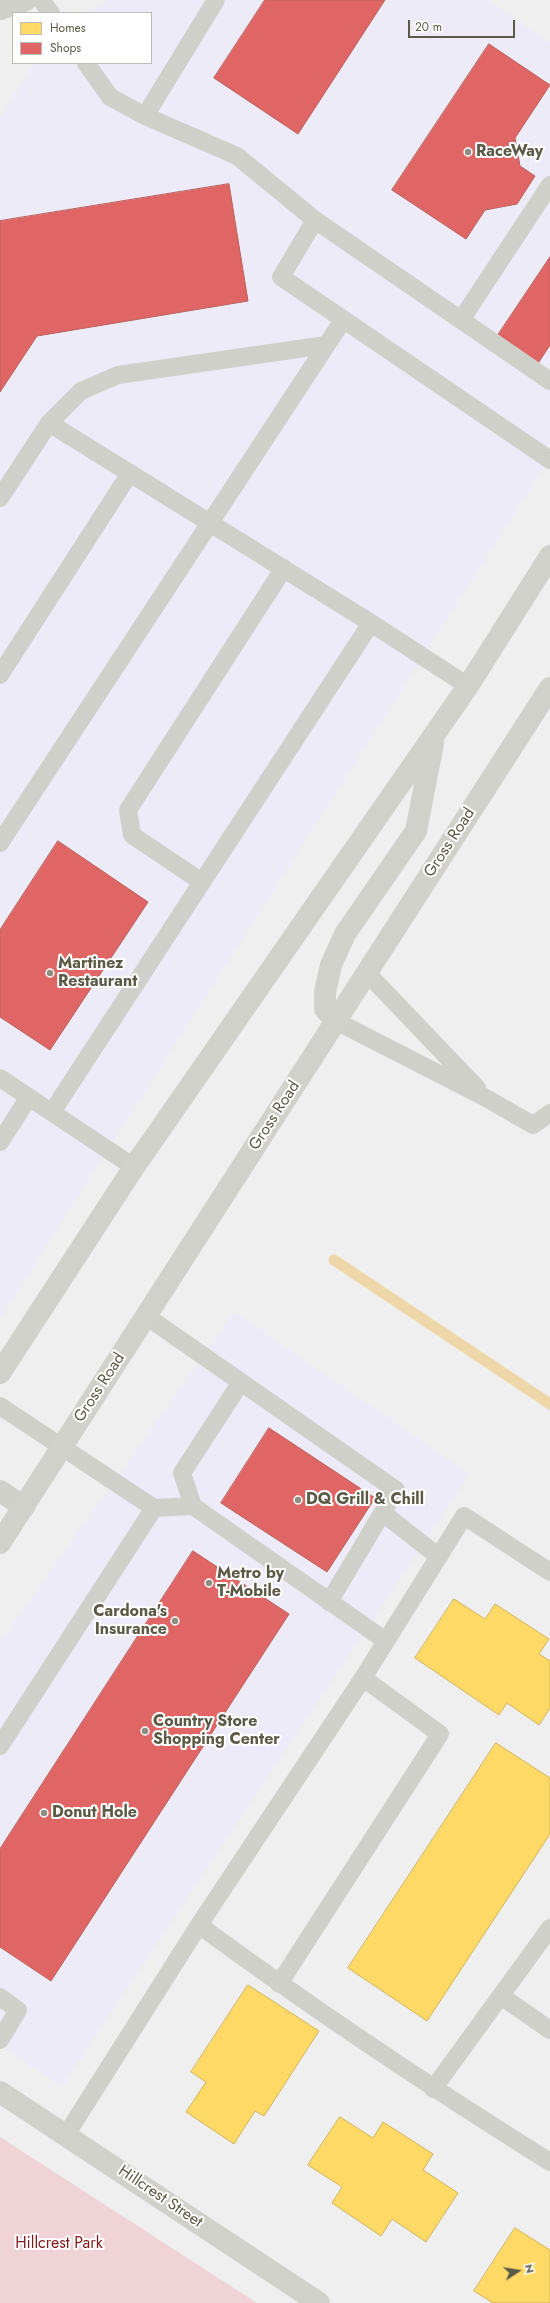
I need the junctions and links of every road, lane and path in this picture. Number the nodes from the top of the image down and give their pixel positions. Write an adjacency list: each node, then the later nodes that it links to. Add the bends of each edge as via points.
1 (26, 0): 4 (street)
2 (41, 0): 5 (lane)
3 (216, 0): 7 (lane)
4 (0, 9)
5 (49, 12)
6 (87, 64): 7 (lane, via 110,97)
7 (145, 116): 9 (lane, via 237,156)
8 (550, 185): 11 (lane)
9 (315, 220): 10 (lane, via 281,278); 11 (lane)
10 (343, 320): 12 (lane); 15 (lane)
11 (461, 320): 13 (lane)
12 (326, 345): 14 (lane, via 118,375 81,391); 18 (lane)
13 (550, 382)
14 (49, 423): 16 (lane); 17 (lane)
15 (550, 460)
16 (130, 473): 18 (lane); 22 (lane)
17 (0, 498)
18 (210, 523): 20 (lane); 26 (lane)
19 (550, 556): 23 (main road)
20 (284, 568): 21 (lane); 27 (lane, via 128,810 132,835)
21 (371, 623): 23 (lane); 27 (lane)
22 (0, 674)
23 (468, 686): 25 (main road)
24 (550, 688): 28 (main road, Gross Road)
25 (435, 735): 29 (main road, via 416,832 345,934 331,965 325,992 325,1009); 36 (main road)
26 (0, 843)
27 (202, 882): 33 (lane)
28 (367, 972): 29 (main road, Gross Road); 32 (lane)
29 (336, 1021): 32 (lane); 37 (main road, Gross Road)
30 (0, 1078): 31 (lane)
31 (29, 1097): 33 (lane); 35 (lane)
32 (486, 1098): 34 (lane, via 533,1125)
33 (52, 1112): 36 (lane)
34 (550, 1113)
35 (0, 1142)
36 (134, 1167): 38 (main road)
37 (146, 1316): 39 (lane); 41 (main road, Gross Road)
38 (0, 1374)
39 (241, 1382): 43 (lane, via 182,1473); 46 (lane, via 396,1490)
40 (0, 1406): 41 (lane)
41 (62, 1448): 44 (main road, Gross Road); 45 (lane)
42 (0, 1491): 44 (street)
43 (193, 1506): 45 (lane); 50 (lane)
44 (24, 1507): 47 (main road, Gross Road)
45 (154, 1508): 53 (lane)
46 (383, 1513): 48 (lane); 50 (lane)
47 (0, 1544)
48 (439, 1557): 49 (lane, via 464,1516); 51 (lane)
49 (550, 1572)
50 (329, 1602): 51 (lane)
51 (386, 1641): 52 (lane)
52 (363, 1678): 54 (lane); 56 (lane, via 440,1734)
53 (0, 1746)
54 (199, 1925): 56 (lane); 63 (lane)
55 (550, 1928): 57 (lane)
56 (280, 1984): 61 (lane)
57 (500, 1996): 59 (lane); 61 (lane)
58 (0, 1997): 60 (lane, via 18,2010)
59 (550, 2030)
60 (0, 2040)
61 (433, 2089): 64 (lane)
62 (0, 2092): 63 (main road, Hillcrest Street)
63 (66, 2135): 65 (main road, Hillcrest Street)
64 (550, 2162)
65 (319, 2303)

